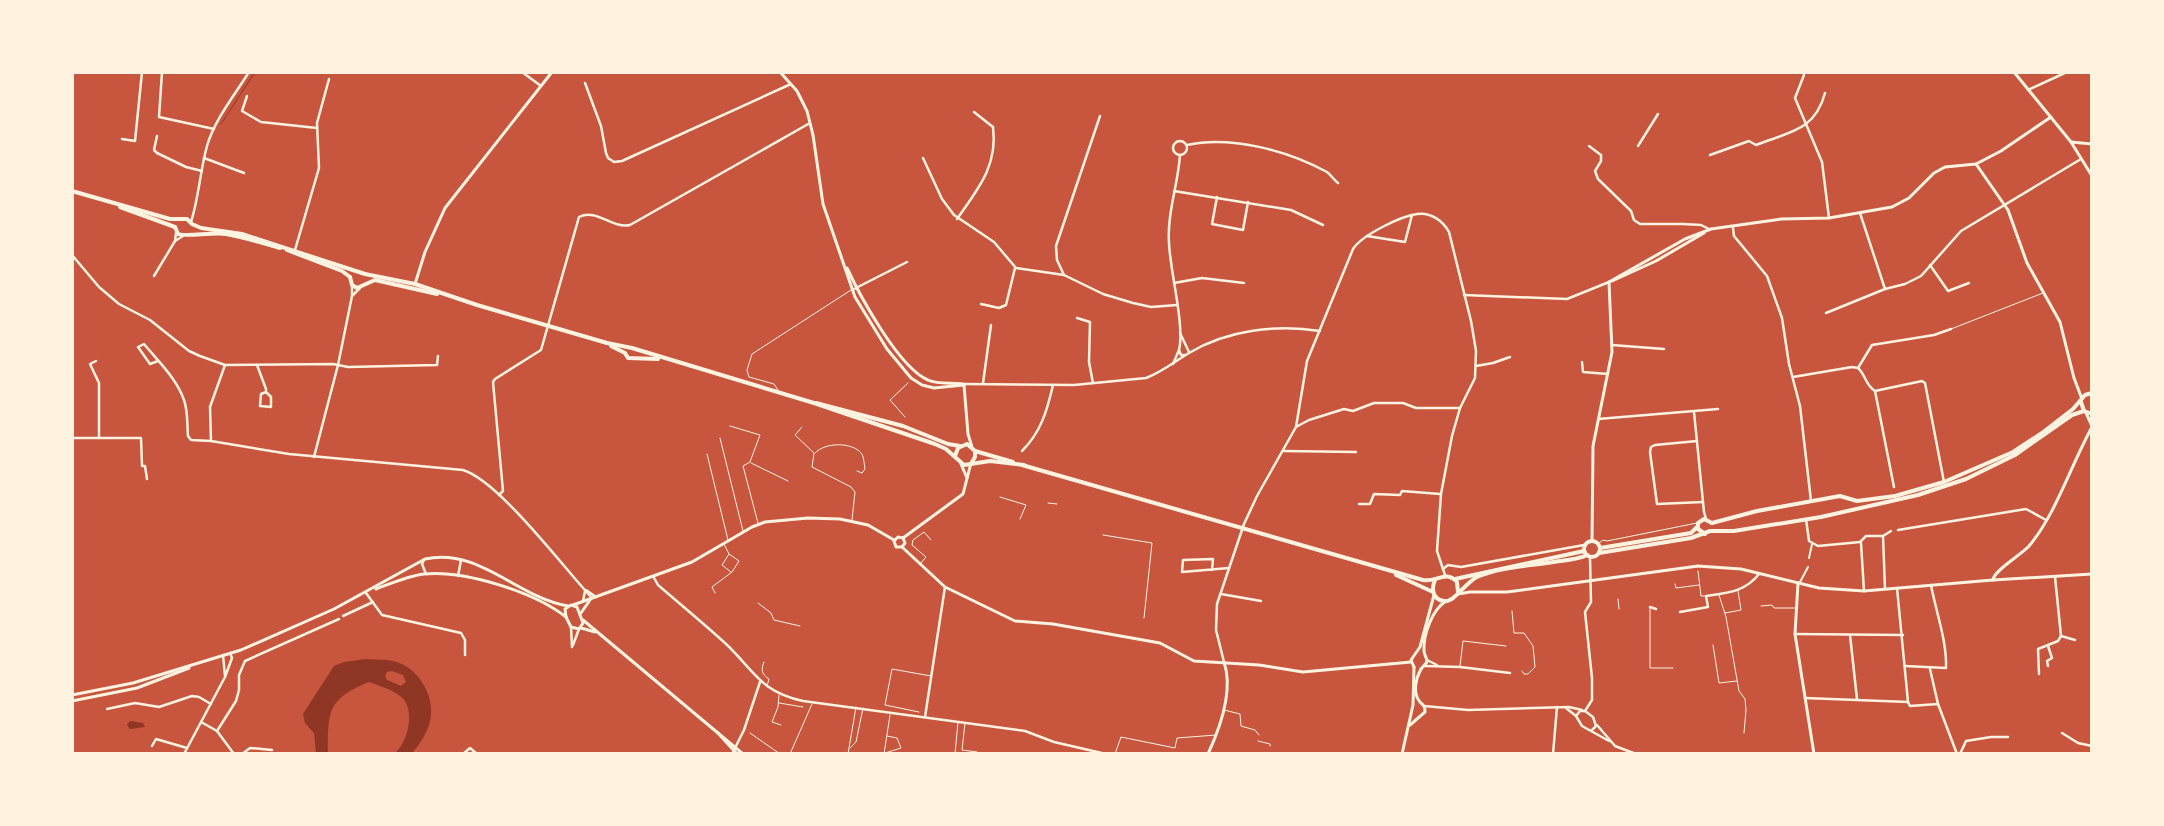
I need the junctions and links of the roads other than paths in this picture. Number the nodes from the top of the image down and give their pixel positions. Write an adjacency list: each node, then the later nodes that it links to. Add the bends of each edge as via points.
1 (142, 72): 26 (street, via 135,141)
2 (162, 72): 24 (street, via 158,117)
3 (249, 72): 24 (street)
4 (522, 72): 13 (street)
5 (552, 72): 13 (street)
6 (780, 72): 12 (street)
7 (2014, 72): 14 (street)
8 (2067, 72): 14 (street)
9 (1804, 75): 22 (street, via 1795,98)
10 (329, 80): 23 (street)
11 (585, 83): 12 (street, via 606,153 614,162)
12 (791, 84): 21 (street, via 801,97)
13 (541, 86): 77 (street, via 445,208)
14 (2028, 90): 20 (street)
15 (1825, 93): 22 (street, via 1820,110)
16 (247, 96): 23 (street, via 242,111 261,122)
17 (974, 112): 51 (street, via 993,127 990,166)
18 (1658, 114): 31 (street)
19 (1100, 116): 70 (street, via 1056,246)
20 (2051, 117): 27 (street); 37 (street)
21 (810, 123): 81 (street, via 822,198); 92 (street, via 630,225 622,226 591,215 579,217)
22 (1806, 126): 33 (street, via 1756,145 1749,141); 50 (street, via 1822,162)
23 (317, 128): 63 (street, via 318,168)
24 (214, 129): 34 (street)
25 (157, 136): 38 (street, via 156,152)
26 (122, 139)
27 (2071, 142): 28 (street); 36 (street)
28 (2092, 144)
29 (1187, 146): 32 (street, via 1186,152); 32 (street, via 1182,140 1173,145 1173,151); 41 (street, via 1216,142 1259,148 1327,172)
30 (1590, 146): 57 (street, via 1600,154 1601,161 1595,171 1598,179 1630,210 1634,220 1640,224 1701,225)
31 (1638, 146)
32 (1180, 155): 43 (street)
33 (1710, 155)
34 (204, 158): 38 (street); 39 (street)
35 (924, 158): 51 (street, via 942,199)
36 (2081, 159): 40 (street); 47 (street)
37 (1976, 164): 47 (street); 48 (street, via 1945,167 1934,173 1903,203)
38 (202, 171): 53 (street)
39 (244, 173)
40 (2092, 176)
41 (1338, 183)
42 (72, 191): 45 (main road)
43 (1174, 191): 44 (street); 75 (street, via 1169,236)
44 (1218, 197): 46 (street); 46 (street, via 1212,224 1243,230)
45 (109, 202): 52 (main road); 55 (main road)
46 (1248, 202): 54 (street, via 1300,213)
47 (2004, 204): 66 (street, via 1961,231); 83 (street, via 2027,263)
48 (1860, 213): 50 (street); 82 (street)
49 (1412, 216): 61 (street); 61 (street, via 1405,242); 86 (street, via 1418,213 1432,215 1444,223)
50 (1829, 218): 56 (street, via 1781,219)
51 (957, 219): 67 (street, via 994,242)
52 (179, 220): 53 (main road, via 184,218); 55 (main road)
53 (192, 223): 59 (main road); 63 (main road)
54 (1323, 225)
55 (175, 227): 58 (main road)
56 (1733, 228): 57 (street); 120 (street, via 1734,236 1767,276 1782,318)
57 (1711, 229): 74 (street)
58 (177, 232): 60 (main road); 62 (street)
59 (190, 234): 60 (main road); 72 (main road, via 224,234 250,239 321,262)
60 (183, 236): 62 (street)
61 (1367, 236): 94 (street, via 1353,249)
62 (175, 241): 71 (street)
63 (295, 250): 68 (main road)
64 (72, 255): 113 (street, via 103,291 119,304 150,320 189,351)
65 (907, 262): 81 (street)
66 (1930, 266): 78 (street, via 1948,291); 82 (street, via 1921,276 1906,284)
67 (1016, 268): 70 (street); 87 (street, via 1006,305 999,308)
68 (355, 271): 69 (main road); 72 (main road)
69 (365, 274): 73 (main road); 77 (main road)
70 (1064, 274): 88 (street, via 1122,301 1150,307)
71 (154, 276)
72 (350, 277): 79 (main road)
73 (366, 282): 80 (main road); 84 (main road, via 376,280)
74 (1609, 282): 86 (street, via 1567,299); 97 (street)
75 (1174, 283): 76 (street, via 1202,278); 88 (street)
76 (1244, 283)
77 (415, 284): 84 (main road)
78 (1969, 284)
79 (352, 285): 80 (main road); 85 (street)
80 (360, 288): 85 (street)
81 (854, 288): 124 (street, via 913,369 933,382); 124 (street, via 881,340 911,378 934,388); 129 (lane, via 752,354 747,370 749,376 774,384)
82 (1885, 289): 89 (street)
83 (2044, 292): 93 (lane); 126 (street, via 2062,328)
84 (442, 295): 92 (main road)
85 (352, 296): 115 (street)
86 (1464, 296): 117 (street, via 1475,341)
87 (981, 304)
88 (1177, 305): 95 (street)
89 (1826, 314)
90 (1076, 318): 123 (street, via 1090,322)
91 (991, 325): 122 (street)
92 (548, 326): 96 (main road); 170 (street, via 538,353 526,357 493,382 504,491)
93 (1950, 329): 118 (street, via 1934,335 1872,345)
94 (1320, 331): 102 (street, via 1240,332); 143 (street, via 1307,361)
95 (1179, 332): 98 (street); 101 (street)
96 (607, 343): 99 (main road); 104 (main road)
97 (1612, 345): 100 (street); 119 (street)
98 (1188, 346): 101 (street); 102 (street); 105 (street)
99 (628, 348): 103 (main road); 104 (main road)
100 (1664, 348)
101 (1179, 349): 105 (street, via 1181,355); 116 (street)
102 (1198, 349): 105 (street)
103 (634, 350): 107 (main road); 109 (main road)
104 (624, 353): 107 (main road, via 628,358)
105 (1188, 354): 116 (street)
106 (438, 356): 115 (street, via 437,365)
107 (633, 357): 109 (main road)
108 (1510, 357): 117 (street)
109 (665, 360): 129 (main road)
110 (96, 361): 146 (street, via 90,364 98,383)
111 (158, 361): 111 (street, via 144,344 138,347 150,364); 148 (street, via 184,400 188,436 191,440)
112 (1582, 362): 119 (street, via 1583,372)
113 (226, 364): 114 (street); 148 (street, via 210,407)
114 (257, 365): 115 (street); 128 (street)
115 (338, 365): 158 (street)
116 (1172, 365): 123 (street, via 1146,378)
117 (1476, 366): 133 (street, via 1473,384)
118 (1858, 368): 120 (street); 127 (street, via 1867,386)
119 (1608, 374): 139 (street)
120 (1793, 377): 173 (street, via 1807,447)
121 (908, 383): 138 (lane, via 890,400)
122 (983, 383): 124 (street); 125 (street)
123 (1093, 383): 125 (street)
124 (964, 384): 144 (street)
125 (1053, 385): 152 (street, via 1042,424)
126 (2079, 389): 130 (street); 131 (street)
127 (1875, 391): 167 (street, via 1922,381 1926,384); 168 (street)
128 (266, 392): 128 (street, via 261,394 260,406 270,407 272,396)
129 (780, 393): 132 (main road)
130 (2090, 394): 131 (main road)
131 (2081, 400): 136 (main road); 167 (main road, via 2042,433 2013,452)
132 (814, 403): 150 (main road, via 903,426 948,444); 157 (main road, via 918,438)
133 (1460, 408): 143 (street, via 1416,408 1403,403 1374,403 1309,420); 169 (street)
134 (1718, 410): 135 (street)
135 (1694, 412): 139 (street); 149 (street)
136 (2085, 412): 137 (main road); 141 (street); 178 (main road, via 2072,415 2015,455 1966,479 1897,501)
137 (2092, 414)
138 (905, 417)
139 (1598, 419): 198 (street, via 1592,446)
140 (730, 426): 159 (lane, via 760,435)
141 (2092, 426): 181 (street)
142 (802, 427): 155 (lane, via 795,436)
143 (1296, 427): 153 (street)
144 (968, 434): 150 (street); 151 (street)
145 (72, 438): 146 (street)
146 (98, 438): 164 (street, via 140,438 142,466 145,466)
147 (720, 438): 189 (lane)
148 (211, 441): 158 (street)
149 (1697, 441): 174 (street); 174 (street, via 1651,447 1656,500 1661,505)
150 (962, 445): 151 (main road); 157 (main road)
151 (974, 449): 160 (main road); 162 (main road)
152 (1022, 451)
153 (1284, 451): 154 (street); 186 (street)
154 (1356, 452)
155 (814, 453): 163 (lane, via 827,444 859,451 865,468 862,473); 182 (lane, via 812,467 855,492)
156 (708, 454): 197 (lane)
157 (955, 456): 161 (main road)
158 (314, 457): 170 (street, via 462,470 477,476)
159 (750, 462): 166 (lane); 185 (lane, via 744,466)
160 (972, 463): 161 (main road); 162 (main road, via 990,461); 165 (street)
161 (960, 464): 165 (street)
162 (1024, 465): 186 (main road)
163 (857, 471)
164 (147, 479)
165 (968, 479): 194 (street, via 963,494)
166 (788, 480)
167 (1944, 482): 172 (main road, via 1895,496)
168 (1894, 487)
169 (1441, 494): 177 (street, via 1378,493 1374,494 1370,504); 214 (street, via 1437,551)
170 (499, 495): 237 (street)
171 (1000, 497): 179 (lane, via 1026,505)
172 (1848, 500): 173 (main road, via 1840,496); 178 (main road)
173 (1811, 501): 184 (main road)
174 (1703, 502): 183 (street)
175 (1048, 503): 176 (lane)
176 (1057, 504)
177 (1359, 504)
178 (1848, 509): 180 (main road)
179 (1020, 519)
180 (1806, 519): 188 (main road, via 1734,531); 201 (street)
181 (2046, 520): 187 (street, via 2026,509); 229 (street, via 2027,548 1996,572)
182 (852, 521): 185 (street, via 808,518); 195 (street, via 868,525)
183 (1701, 522): 184 (main road); 191 (main road, via 1700,532); 204 (main road, via 1691,533); 204 (lane, via 1607,542 1603,540)
184 (1712, 523): 188 (main road)
185 (759, 524): 189 (street)
186 (1242, 528): 213 (street); 218 (main road)
187 (1898, 530)
188 (1710, 531): 191 (main road)
189 (743, 532): 197 (street)
190 (1889, 532): 193 (street)
191 (1705, 534): 204 (main road, via 1682,540)
192 (1103, 535): 268 (lane, via 1152,543)
193 (1883, 536): 199 (street, via 1870,535); 236 (street)
194 (903, 538): 195 (street); 203 (street, via 905,544)
195 (894, 540): 203 (street, via 895,546)
196 (931, 540): 211 (lane, via 924,532 913,540 912,545 926,557)
197 (728, 541): 200 (street)
198 (1592, 541): 202 (main road); 204 (main road)
199 (1860, 542): 201 (street); 239 (street)
200 (724, 544): 206 (lane); 224 (street, via 692,562)
201 (1812, 544): 208 (street)
202 (1584, 545): 205 (main road); 214 (street, via 1461,567 1448,565)
203 (902, 547): 211 (street)
204 (1599, 548): 207 (main road)
205 (1584, 551): 207 (main road); 226 (main road)
206 (729, 554): 217 (lane, via 722,565); 217 (lane, via 739,561)
207 (1588, 556): 228 (street); 243 (main road, via 1491,573 1472,580)
208 (1809, 558)
209 (425, 559): 210 (street, via 446,556); 219 (street, via 422,564); 240 (street)
210 (461, 560): 223 (street); 255 (street, via 490,570 535,595)
211 (921, 564): 234 (street)
212 (1808, 567): 231 (street)
213 (1229, 568): 215 (street); 244 (street)
214 (1443, 569): 222 (street)
215 (1212, 570): 215 (street, via 1182,572 1183,560 1213,560)
216 (1698, 571): 232 (lane)
217 (732, 572): 241 (lane, via 712,587)
218 (1390, 572): 227 (main road, via 1426,581); 242 (main road)
219 (426, 574): 223 (street); 240 (street)
220 (1759, 574): 228 (street, via 1698,566); 231 (street); 238 (street, via 1750,585)
221 (2092, 574): 225 (street)
222 (1445, 575): 226 (main road); 227 (main road)
223 (458, 576): 267 (street, via 523,593 551,606)
224 (653, 576): 247 (street); 307 (street, via 658,585 725,644)
225 (2054, 577): 229 (street); 277 (street)
226 (1455, 579): 243 (main road)
227 (1435, 580): 242 (main road)
228 (1591, 580): 243 (street, via 1507,592); 329 (street, via 1591,602 1585,612 1592,700)
229 (1993, 580): 233 (street)
230 (1675, 584): 232 (lane, via 1676,588)
231 (1798, 584): 239 (street); 259 (street)
232 (1700, 585): 246 (lane, via 1701,596)
233 (1931, 585): 235 (street); 299 (street, via 1946,668)
234 (945, 587): 289 (street, via 1015,621 1053,624 1160,643 1188,659); 304 (street)
235 (1897, 588): 236 (street); 276 (street)
236 (1885, 589): 239 (street)
237 (585, 590): 247 (street); 249 (street)
238 (1738, 591): 245 (street); 264 (lane, via 1741,610)
239 (1864, 591)
240 (366, 592): 252 (street); 282 (street, via 307,622)
241 (715, 593)
242 (1434, 593): 251 (main road, via 1439,600); 283 (street)
243 (1458, 593): 251 (main road)
244 (1221, 594): 250 (street); 289 (street, via 1217,604 1216,630)
245 (1718, 594): 246 (street); 264 (lane)
246 (1706, 596): 262 (street, via 1708,607)
247 (593, 599): 249 (street); 263 (street)
248 (1618, 599): 260 (lane)
249 (583, 601): 254 (street)
250 (1262, 601)
251 (1446, 601): 284 (street, via 1434,614)
252 (373, 602): 265 (street); 286 (street, via 382,615 461,633 466,640)
253 (758, 602): 270 (lane, via 774,620)
254 (573, 605): 255 (street); 263 (street)
255 (568, 606): 267 (street, via 564,612)
256 (1761, 606): 259 (lane)
257 (1650, 607): 258 (street); 298 (lane, via 1650,668)
258 (1656, 608)
259 (1795, 608): 274 (street)
260 (1619, 609)
261 (1512, 611): 301 (lane, via 1514,633 1524,633 1533,646 1535,667 1528,674)
262 (1680, 612)
263 (581, 614): 269 (street)
264 (1725, 614): 306 (lane)
265 (343, 616)
266 (339, 618): 343 (street, via 245,661 239,675 240,690 236,702)
267 (566, 618): 271 (street)
268 (1144, 618)
269 (583, 620): 272 (street); 273 (street)
270 (800, 626)
271 (571, 627): 272 (street); 272 (street, via 572,647)
272 (580, 628): 273 (street)
273 (597, 633): 360 (street, via 710,724)
274 (1796, 634): 275 (street); 311 (street)
275 (1850, 634): 276 (street); 312 (street)
276 (1903, 635): 294 (street)
277 (2060, 636): 278 (street); 281 (street, via 2058,641)
278 (2075, 640)
279 (1713, 645): 306 (lane, via 1719,684)
280 (1506, 646): 297 (lane, via 1464,641)
281 (2048, 646): 295 (street, via 2052,658 2047,661); 303 (street, via 2038,649)
282 (230, 653): 285 (street); 305 (street, via 232,658)
283 (1416, 653): 284 (street); 290 (street)
284 (1424, 654): 287 (street)
285 (223, 655): 291 (street); 305 (street)
286 (465, 655)
287 (1427, 660): 292 (street); 293 (street)
288 (764, 662): 308 (lane, via 761,668 769,678)
289 (1224, 662): 290 (street, via 1303,672); 328 (street, via 1227,675)
290 (1411, 662): 296 (street)
291 (198, 665): 310 (street); 313 (street, via 137,688)
292 (1425, 666): 293 (street); 300 (street)
293 (1438, 666): 297 (street)
294 (1905, 666): 299 (street); 315 (street)
295 (2048, 666)
296 (1414, 667): 300 (street); 320 (street)
297 (1460, 667): 302 (street)
298 (1673, 668)
299 (1930, 668): 319 (street)
300 (1420, 669): 318 (street, via 1416,691)
301 (1522, 671)
302 (1510, 673)
303 (2039, 674)
304 (931, 676): 331 (lane, via 892,669 885,705); 335 (street)
305 (225, 677): 317 (street)
306 (1737, 681): 346 (lane, via 1746,710)
307 (760, 682): 308 (street); 360 (street, via 744,730)
308 (767, 687): 309 (street)
309 (780, 694): 314 (street); 316 (lane)
310 (72, 695)
311 (1805, 698): 312 (street); 381 (street)
312 (1857, 699): 315 (street)
313 (72, 701)
314 (812, 702): 323 (street); 372 (lane)
315 (1908, 702): 319 (street, via 1910,706)
316 (778, 703): 322 (lane); 341 (lane, via 772,722)
317 (211, 704): 327 (street, via 192,696 159,707 135,702); 337 (street)
318 (1422, 704): 320 (street); 321 (street); 332 (street)
319 (1938, 704): 382 (street)
320 (1413, 705): 333 (street)
321 (1436, 706): 324 (street, via 1497,710); 332 (street)
322 (803, 707)
323 (856, 707): 326 (street); 358 (lane)
324 (1557, 707): 325 (street); 379 (street)
325 (1562, 707): 329 (street); 334 (street)
326 (862, 708): 330 (street); 358 (lane, via 856,742)
327 (106, 709)
328 (1224, 709): 348 (street); 349 (lane, via 1240,714 1241,726 1255,730)
329 (1583, 710): 334 (street); 340 (street, via 1593,717)
330 (890, 712): 335 (street); 350 (lane)
331 (919, 712)
332 (1426, 712): 336 (street)
333 (1411, 713): 336 (street); 342 (street)
334 (1576, 716): 344 (street, via 1582,726)
335 (925, 717): 338 (street)
336 (1418, 718): 342 (street)
337 (201, 722): 343 (street); 357 (street)
338 (958, 722): 339 (street); 374 (lane)
339 (965, 723): 361 (lane, via 962,750); 375 (street, via 1025,731 1054,742)
340 (1596, 724): 344 (street); 353 (street)
341 (781, 725)
342 (1410, 725): 378 (street)
343 (217, 731): 365 (street)
344 (1591, 731): 353 (street)
345 (750, 733): 371 (lane)
346 (1744, 733)
347 (2062, 733): 356 (street, via 2078,743)
348 (1217, 734): 376 (lane, via 1177,738 1175,748 1121,738); 377 (street)
349 (1259, 735)
350 (887, 736): 363 (lane); 363 (lane, via 897,738 901,748)
351 (2008, 737): 382 (street, via 1966,741)
352 (1258, 740): 355 (lane)
353 (1609, 741): 380 (street)
354 (152, 746): 357 (street, via 156,739)
355 (1270, 746)
356 (2092, 746)
357 (187, 748): 364 (street)
358 (849, 749): 373 (lane)
359 (272, 750): 366 (street, via 250,748)
360 (733, 750): 369 (street); 370 (street)
361 (967, 752): 362 (lane)
362 (977, 752)
363 (884, 753)
364 (184, 754)
365 (234, 754)
366 (242, 754)
367 (463, 754): 368 (street, via 470,748)
368 (477, 754)
369 (737, 754)
370 (743, 754)
371 (780, 754)
372 (790, 754)
373 (848, 754)
374 (955, 754)
375 (1106, 754)
376 (1115, 754)
377 (1208, 754)
378 (1402, 754)
379 (1553, 754)
380 (1636, 754)
381 (1814, 754)
382 (1959, 754)

